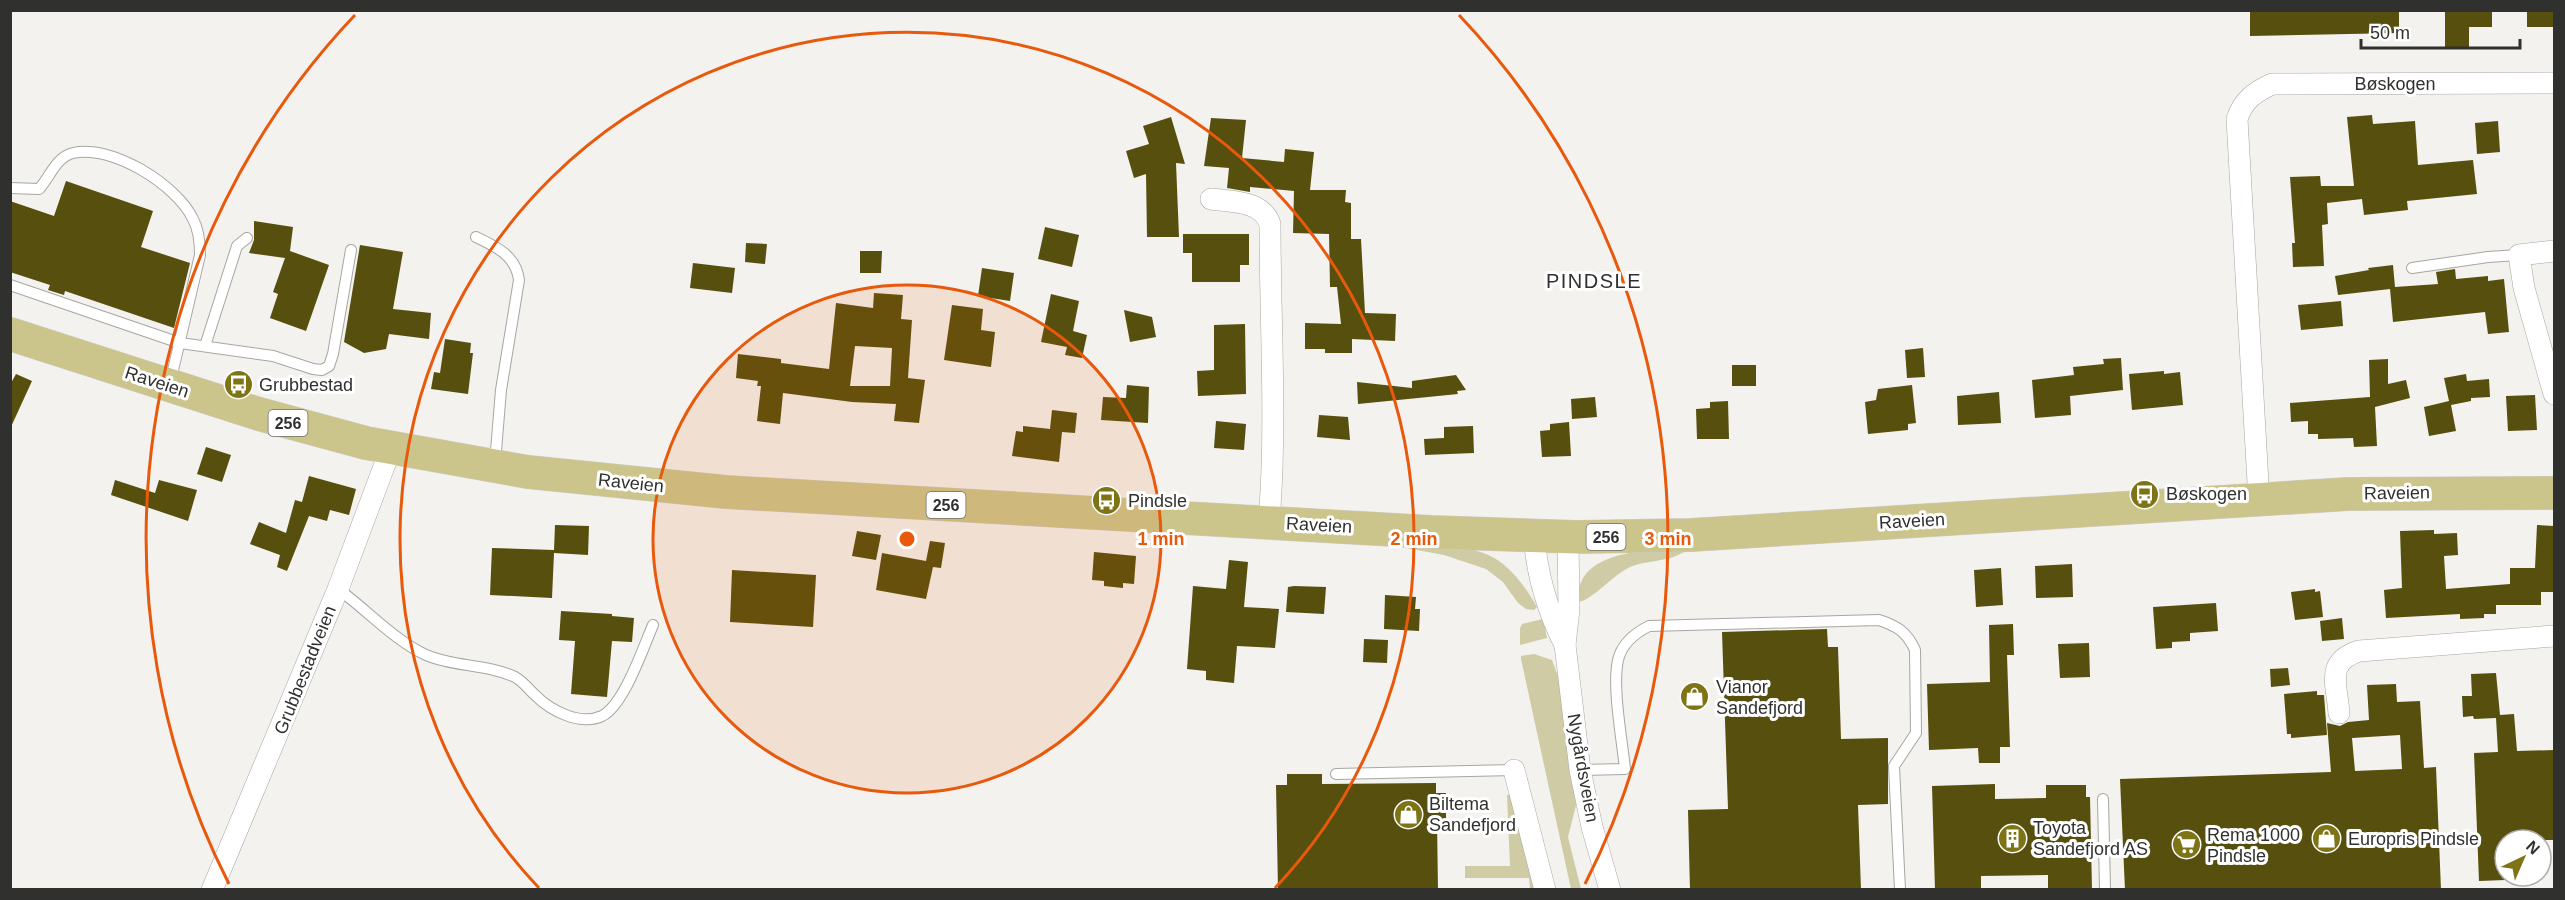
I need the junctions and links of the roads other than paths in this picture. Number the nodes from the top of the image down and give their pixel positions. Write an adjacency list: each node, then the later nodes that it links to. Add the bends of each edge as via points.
1 (2554, 83): 19 (street, Bøskogen, via 2272,84 2257,91 2241,108 2237,118)
2 (10, 188): 12 (lane, via 39,189 61,160 71,153 89,151 130,164 167,187 193,218 199,233 200,255)
3 (1211, 199): 20 (street, Raveien, via 1252,205 1267,216 1270,224)
4 (476, 237): 17 (lane, via 510,256 518,268 519,280 501,390)
5 (247, 238): 13 (lane, via 237,246)
6 (351, 250): 13 (lane, via 329,366 313,369 273,356)
7 (2554, 251): 8 (street)
8 (2519, 255): 9 (lane); 15 (street, via 2524,288)
9 (2412, 268)
10 (10, 285): 12 (lane)
11 (10, 334): 14 (main road, Raveien / 256)
12 (180, 343): 13 (lane); 14 (lane)
13 (205, 346)
14 (169, 386): 16 (main road, Raveien / 256, via 314,430)
15 (2554, 394)
16 (391, 448): 17 (main road, Raveien / 256); 23 (street, Grubbestadveien)
17 (494, 466): 20 (main road, Raveien / 256, via 726,492)
18 (2554, 493): 19 (main road, Raveien / 256, via 2393,493)
19 (2259, 500): 22 (main road, Raveien / 256, via 1691,535)
20 (1269, 522): 21 (main road, Raveien / 256)
21 (1534, 536): 22 (main road, Raveien / 256); 26 (street, Nygårdsveien, via 1549,613)
22 (1568, 537): 26 (street, Nygårdsveien)
23 (338, 589): 24 (lane, via 426,655 505,673 521,680 549,706 584,719 612,709); 32 (street, Grubbestadveien)
24 (653, 625)
25 (2554, 636): 27 (street, via 2359,651 2339,660 2335,668)
26 (1565, 645): 29 (street, Nygårdsveien)
27 (2339, 713)
28 (1514, 770): 30 (lane); 33 (street)
29 (1580, 770): 34 (street, Nygårdsveien); 35 (lane, via 1625,769 1618,660 1625,644 1649,626 1879,620 1899,627 1916,650 1916,733 1894,766)
30 (1336, 774)
31 (2103, 799): 36 (lane)
32 (212, 890)
33 (1545, 890)
34 (1610, 890)
35 (1900, 890)
36 (2104, 890)

